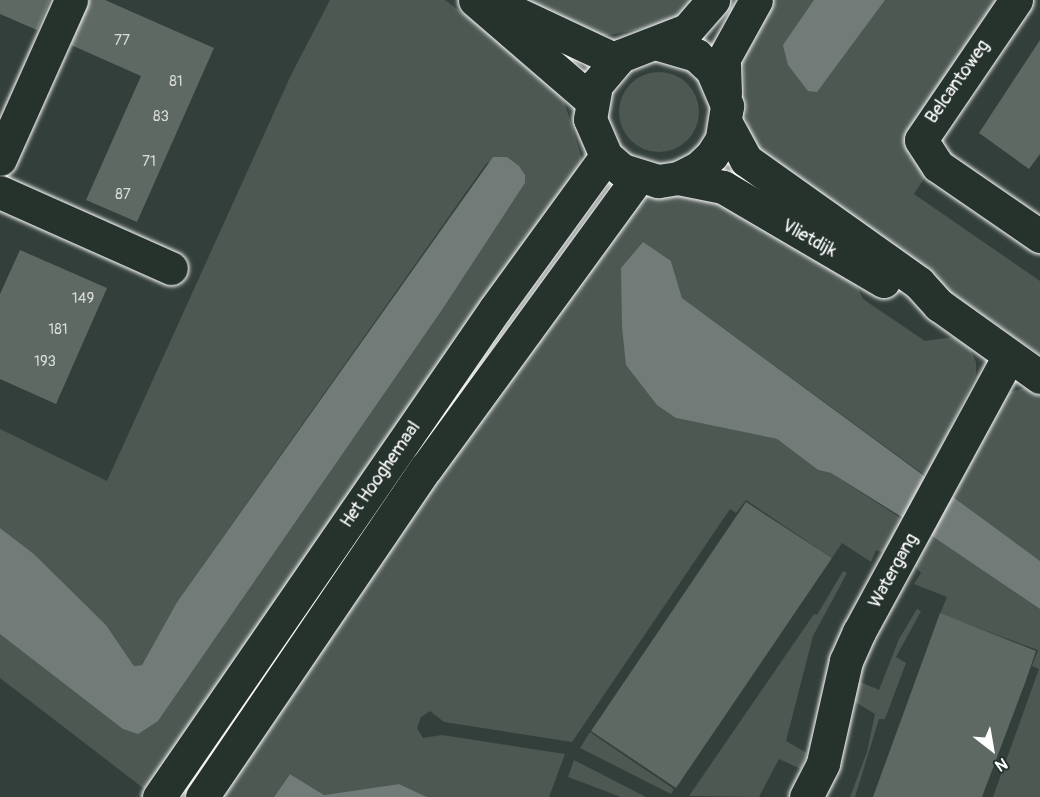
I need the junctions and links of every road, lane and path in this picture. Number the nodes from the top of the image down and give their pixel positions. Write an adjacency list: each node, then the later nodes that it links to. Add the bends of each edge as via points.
1 (71, 0): 11 (street)
2 (713, 0): 6 (street, via 687,30)
3 (756, 0): 9 (street, via 724,58)
4 (1016, 0): 15 (street, Belcantoweg, via 921,140 938,166)
5 (478, 2): 7 (street, via 505,8); 8 (street, via 495,22)
6 (658, 44): 7 (street, via 639,47); 9 (street, via 696,55 712,70)
7 (616, 60): 8 (street, via 596,85)
8 (591, 101): 10 (street, via 595,136)
9 (725, 108): 13 (street, via 712,155); 17 (street, Vlietdijk, via 746,160 919,282)
10 (606, 156): 12 (street); 20 (street, Het Hooghemaal, via 495,309)
11 (0, 159)
12 (638, 177): 13 (street, via 658,181); 21 (street, Het Hooghemaal, via 426,468)
13 (678, 178): 17 (street, Vlietdijk, via 723,187 911,296)
14 (0, 192): 16 (street)
15 (1040, 236)
16 (171, 268)
17 (939, 305): 18 (street, Vlietdijk)
18 (1009, 356): 19 (street, Vlietdijk); 22 (street, Watergang, via 846,661 823,763)
19 (1040, 377)
20 (159, 797)
21 (202, 797)
22 (806, 797)

